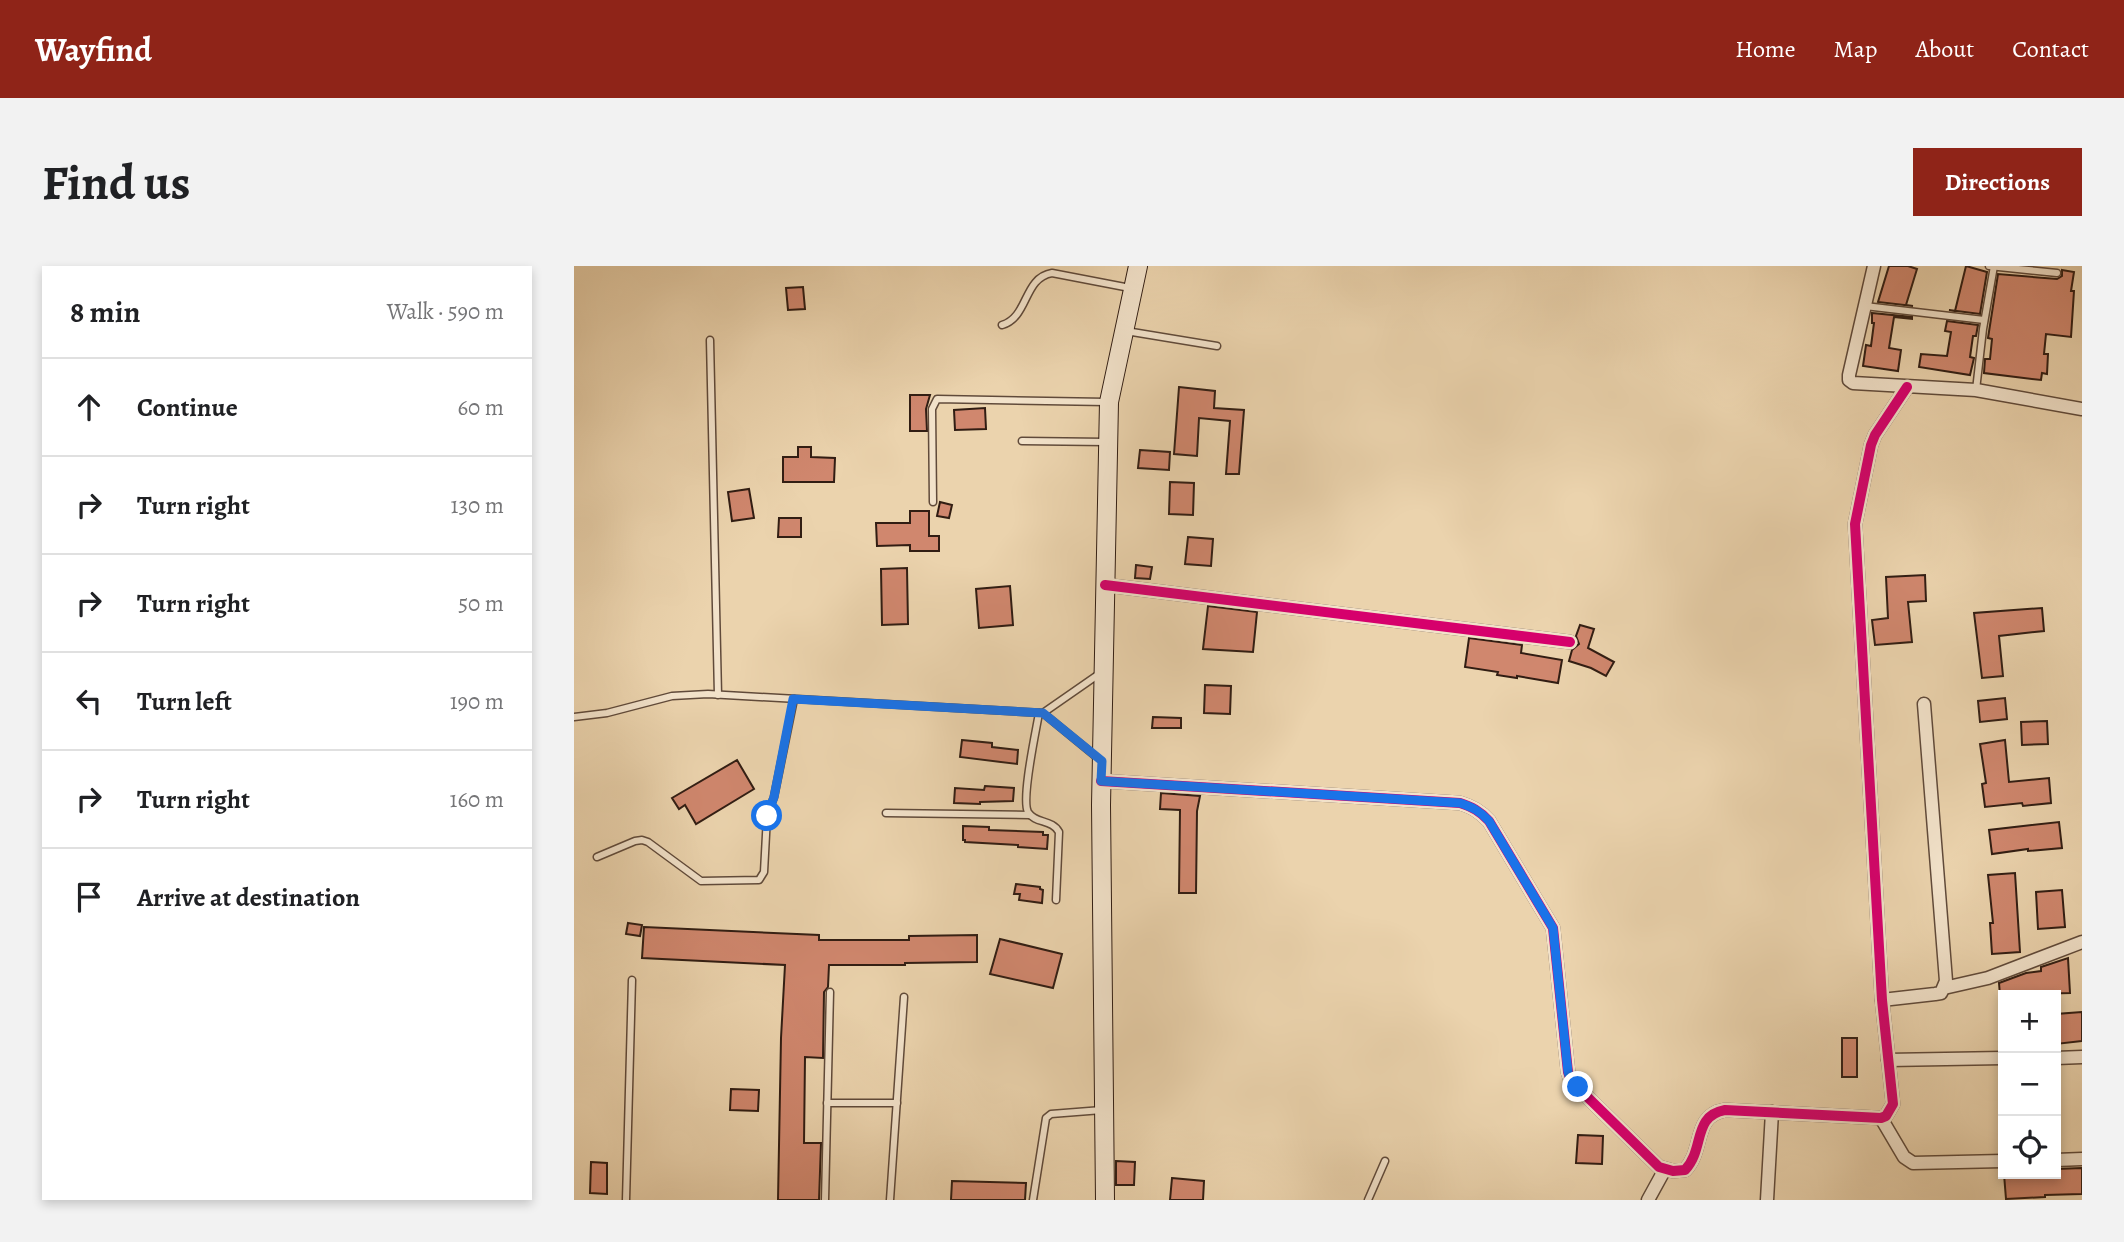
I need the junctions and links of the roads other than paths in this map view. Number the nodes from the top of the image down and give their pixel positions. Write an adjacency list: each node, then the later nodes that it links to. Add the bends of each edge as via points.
1 (1138, 266): 5 (main road)
2 (1874, 266): 6 (street)
3 (1992, 266): 4 (lane); 7 (lane)
4 (2057, 273)
5 (1133, 289): 8 (lane, via 1046,274 1037,279 1015,319); 9 (main road)
6 (1865, 306): 7 (lane); 12 (street, via 1849,380 1858,385)
7 (1984, 320): 13 (lane)
8 (1002, 325)
9 (1124, 331): 11 (lane); 14 (main road)
10 (710, 340): 22 (lane)
11 (1217, 346)
12 (1907, 387): 13 (street); 38 (street, via 1871,445 1855,523)
13 (1976, 390): 15 (street)
14 (1109, 402): 17 (main road); 18 (lane, via 937,399 932,409)
15 (2082, 409)
16 (1022, 441): 17 (lane)
17 (1108, 442): 19 (main road)
18 (933, 502)
19 (1105, 585): 20 (street); 21 (main road)
20 (1570, 642)
21 (1104, 670): 25 (lane); 27 (main road)
22 (718, 695): 23 (lane); 26 (lane, via 672,695)
23 (793, 699): 25 (lane); 31 (lane, via 765,823 764,872 759,880 701,881 642,840)
24 (1924, 704): 35 (street)
25 (1041, 713): 27 (lane); 30 (lane, via 1025,800)
26 (574, 717)
27 (1102, 761): 28 (main road)
28 (1101, 781): 45 (main road); 52 (street, via 1460,803 1482,813 1553,928 1571,1082)
29 (886, 813): 30 (lane)
30 (1030, 815): 32 (lane, via 1059,832)
31 (597, 857)
32 (1056, 900)
33 (2082, 942): 35 (street, via 1988,978)
34 (632, 980): 53 (lane)
35 (1944, 988): 38 (street, via 1941,993)
36 (830, 992): 43 (lane)
37 (904, 997): 44 (lane)
38 (1882, 1000): 42 (street)
39 (2082, 1057): 41 (street)
40 (1998, 1058): 42 (street)
41 (2061, 1058)
42 (1888, 1060): 47 (street, via 1893,1104)
43 (827, 1102): 44 (lane); 54 (lane)
44 (897, 1103): 55 (lane)
45 (1104, 1110): 56 (lane, via 1046,1118); 57 (main road)
46 (1772, 1112): 47 (street); 52 (street, via 1725,1110 1709,1115 1690,1164 1685,1170); 60 (street)
47 (1881, 1118): 51 (street, via 1913,1163)
48 (2082, 1159): 49 (street)
49 (2061, 1160)
50 (1385, 1161): 58 (lane)
51 (1998, 1161)
52 (1665, 1169): 59 (street)
53 (626, 1200)
54 (825, 1200)
55 (890, 1200)
56 (1033, 1200)
57 (1105, 1200)
58 (1368, 1200)
59 (1648, 1200)
60 (1768, 1200)

